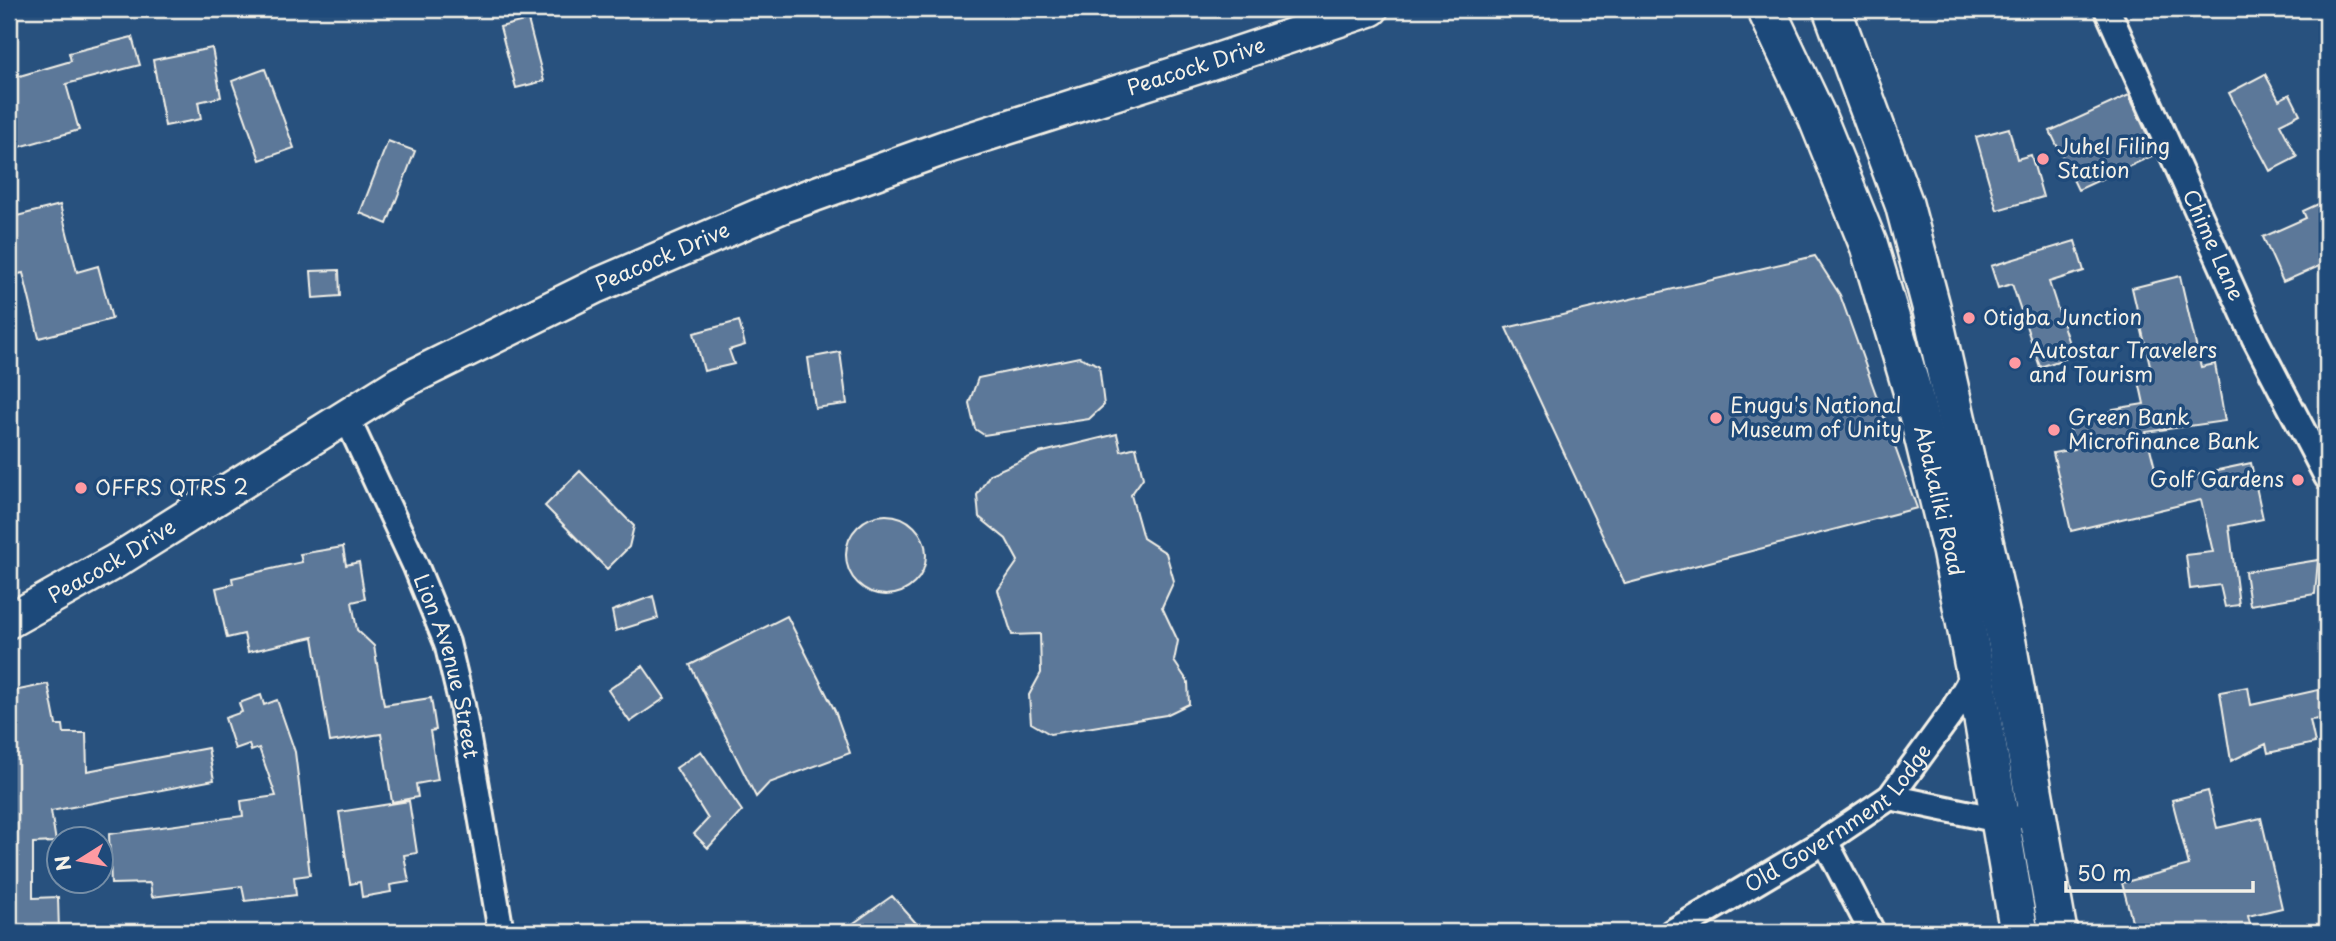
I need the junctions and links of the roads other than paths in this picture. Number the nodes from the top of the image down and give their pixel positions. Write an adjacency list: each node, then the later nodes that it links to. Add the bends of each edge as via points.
1 (1371, 9): 7 (street, Peacock Drive, via 949,146 782,206 596,286 400,383)
2 (1766, 9): 6 (main road, Abakaliki Road, via 1842,176)
3 (1832, 9): 5 (main road, Abakaliki Road, via 1904,204)
4 (2107, 9): 8 (street, Chime Lane, via 2255,340)
5 (1931, 306): 6 (main road); 10 (main road, Abakaliki Road)
6 (1890, 312): 11 (main road, Abakaliki Road, via 1951,550)
7 (346, 416): 9 (street, Peacock Drive, via 116,561); 16 (street, Lion Avenue Street, via 447,643)
8 (2327, 477)
9 (9, 621)
10 (2011, 665): 11 (street); 13 (main road, Abakaliki Road)
11 (1975, 672): 12 (street, Old Government Lodge); 14 (main road, Abakaliki Road)
12 (1890, 797): 14 (street); 15 (street, Old Government Lodge)
13 (2038, 816): 14 (street); 20 (main road, Abakaliki Road)
14 (1999, 820): 19 (main road, Abakaliki Road)
15 (1825, 841): 17 (street, Old Government Lodge); 18 (street)
16 (501, 932)
17 (1672, 932)
18 (1872, 932)
19 (2019, 932)
20 (2058, 932)

